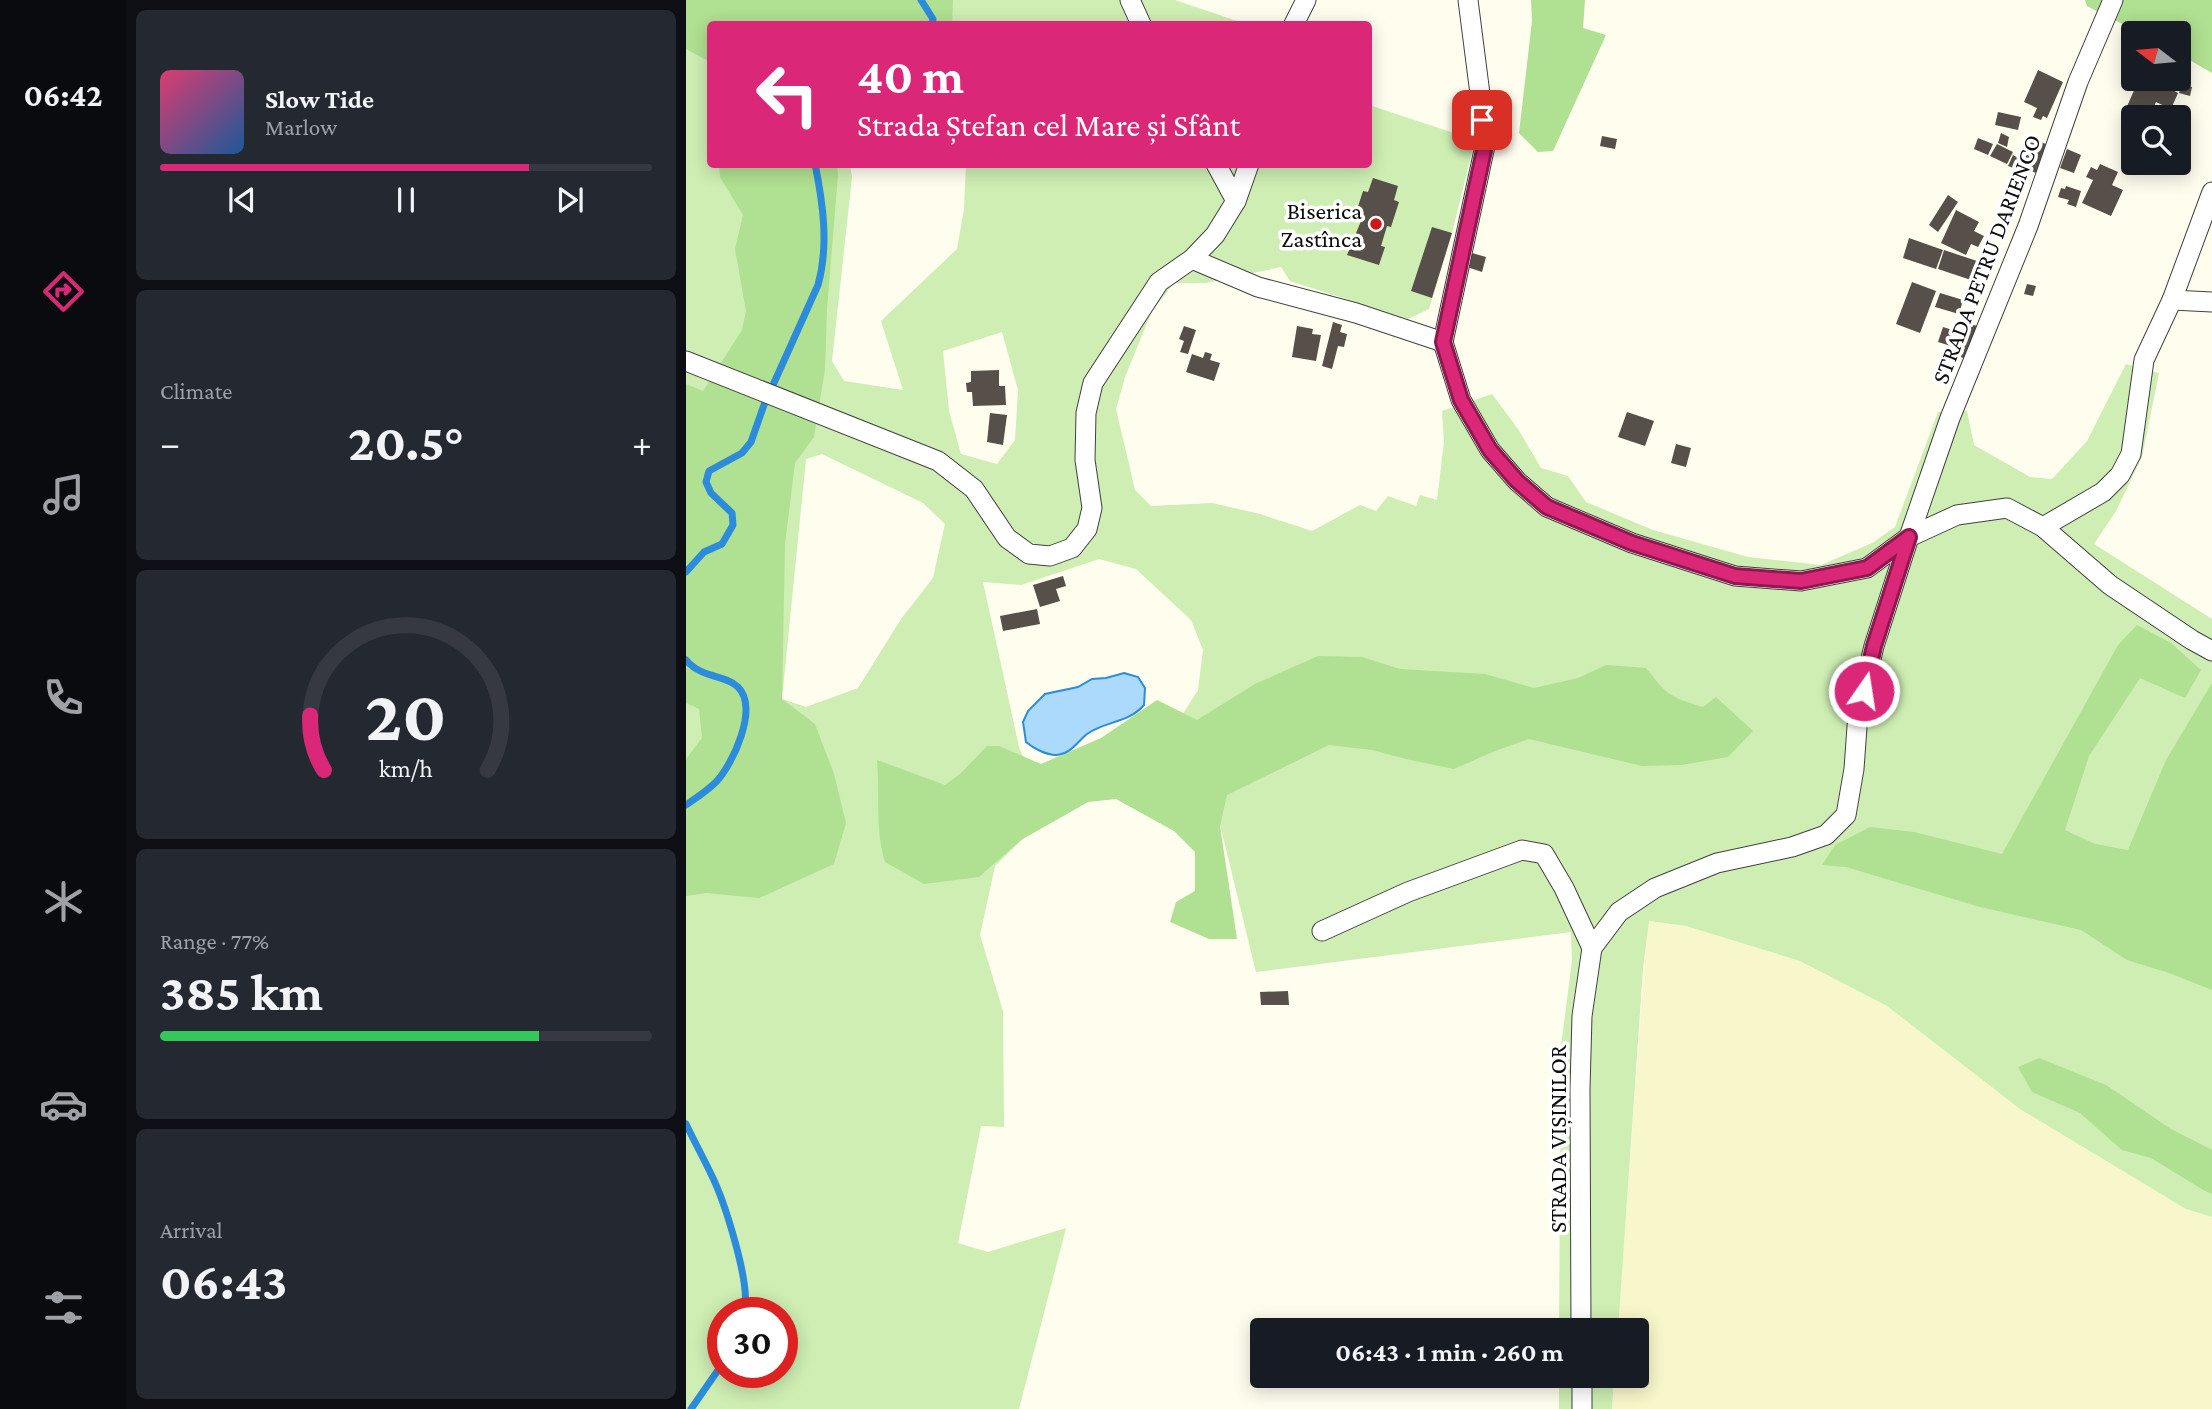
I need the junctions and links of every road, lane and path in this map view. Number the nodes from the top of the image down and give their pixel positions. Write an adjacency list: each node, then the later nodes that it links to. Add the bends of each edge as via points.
1 (1130, 0): 5 (street)
2 (1306, 0): 6 (street)
3 (1468, 0): 14 (street, via 1486,141)
4 (2113, 0): 17 (street, STRADA PETRU DARIENCO, via 1950,418)
5 (1140, 21)
6 (1296, 21)
7 (1218, 168): 10 (street)
8 (1248, 168): 10 (street)
9 (2212, 192): 12 (street)
10 (1236, 201): 11 (street)
11 (1192, 260): 14 (street, via 1258,287); 15 (street, via 1159,282 1093,383 1086,414 1085,460 1092,508 1087,530 1072,548 1050,556 1029,554 1007,538 974,489 939,461)
12 (2172, 300): 13 (street); 16 (street, via 2144,360 2131,454 2120,475 2103,492)
13 (2212, 302)
14 (1443, 342): 17 (street, via 1461,400 1490,450 1547,507 1595,528 1735,576 1801,581 1867,568)
15 (686, 361)
16 (2043, 527): 17 (street, via 2007,508 1957,515); 18 (street, via 2110,585)
17 (1909, 537): 20 (street, STRADA VIȘINILOR, via 1861,700 1846,816 1826,835 1717,863 1655,888 1619,912)
18 (2212, 651)
19 (1322, 931): 20 (street, via 1408,892 1522,850 1544,854)
20 (1592, 948): 21 (street, STRADA VIȘINILOR, via 1582,1016)
21 (1581, 1318)
22 (1582, 1388): 23 (street)
23 (1582, 1409)

